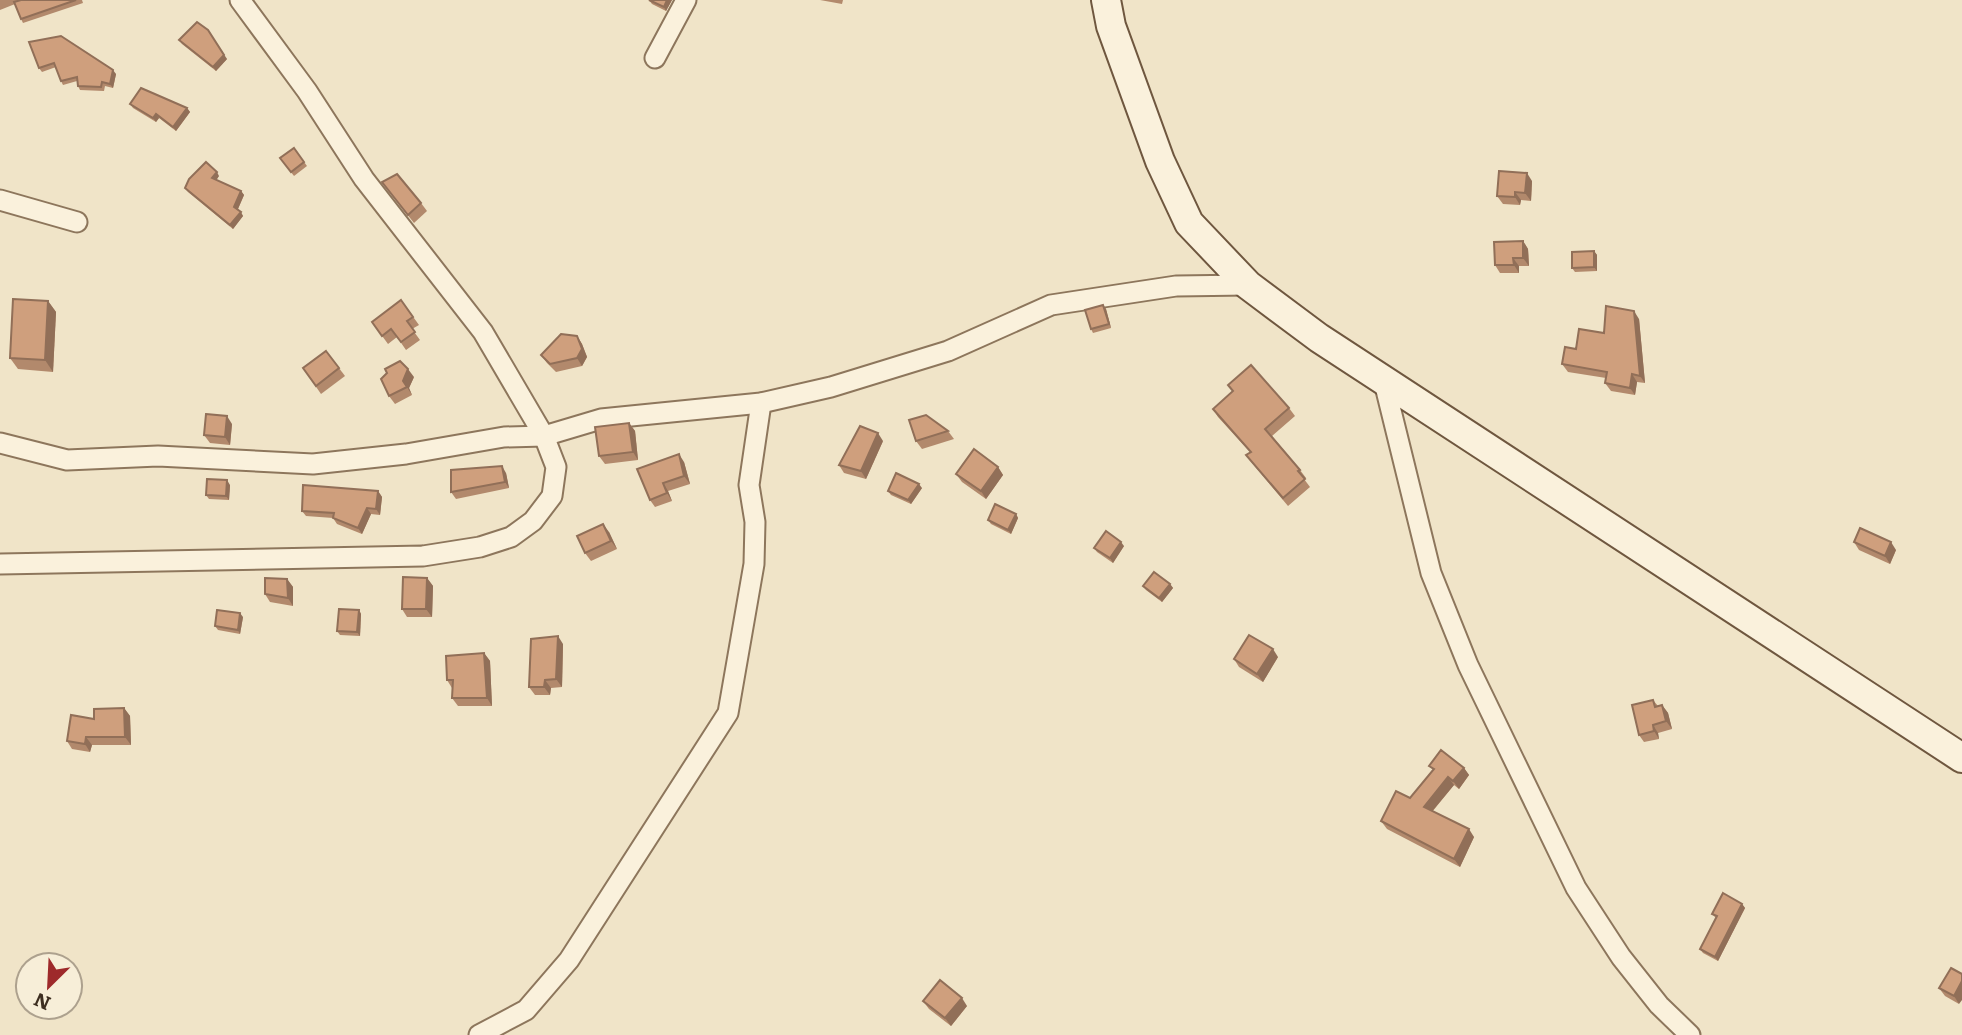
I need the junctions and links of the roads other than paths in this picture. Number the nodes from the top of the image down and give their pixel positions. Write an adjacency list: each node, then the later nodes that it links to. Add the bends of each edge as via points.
1 (240, 0): 10 (street, via 364,179 483,332)
2 (686, 0): 4 (street)
3 (1106, 0): 7 (street, via 1111,26 1160,161 1189,223)
4 (655, 58)
5 (0, 200): 6 (street)
6 (77, 222)
7 (1248, 285): 8 (street); 9 (street, via 1176,286 1051,305 948,351)
8 (1383, 378): 13 (street); 15 (street, via 1431,573 1468,665 1576,888 1621,957)
9 (761, 403): 10 (street, via 601,419); 14 (street, via 749,485 755,522 754,564 729,713 569,960 526,1010)
10 (544, 436): 11 (street, via 503,437 313,464 158,456 66,460); 12 (street, via 556,467 552,496 533,522 512,537 480,547 423,556)
11 (0, 443)
12 (0, 564)
13 (1962, 758)
14 (479, 1035)
15 (1690, 1035)

